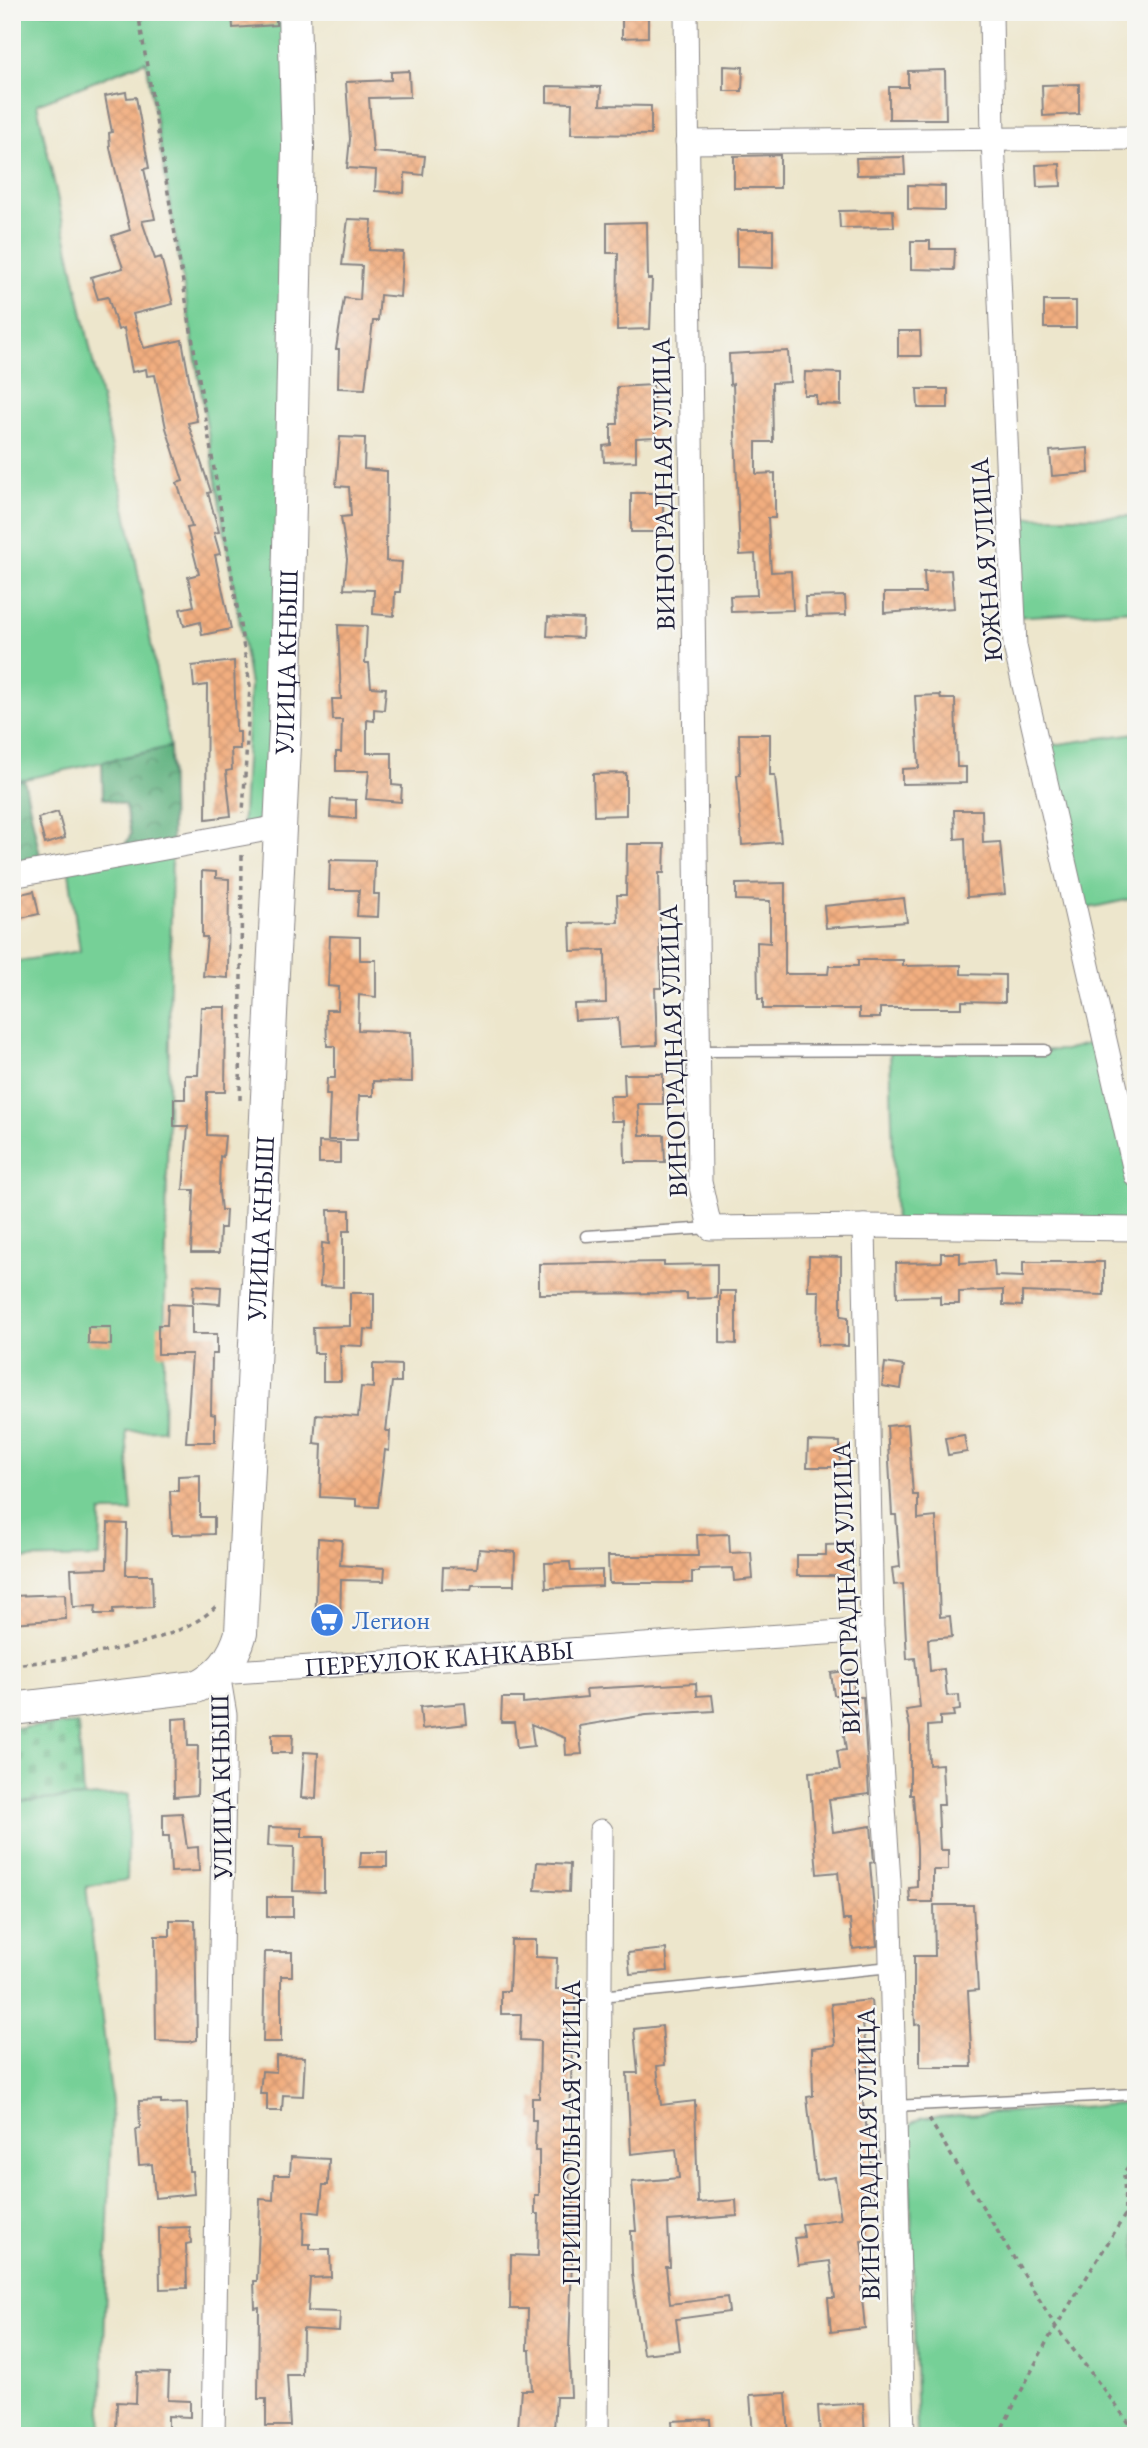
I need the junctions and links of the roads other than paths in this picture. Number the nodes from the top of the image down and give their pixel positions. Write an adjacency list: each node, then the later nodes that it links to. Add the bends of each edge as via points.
1 (294, 12): 7 (street, УЛИЦА КНЫШ, via 298,146)
2 (686, 12): 6 (street, ВИНОГРАДНАЯ УЛИЦА)
3 (991, 12): 5 (street, ЮЖНАЯ УЛИЦА)
4 (1136, 138): 5 (street)
5 (993, 139): 6 (street); 11 (street, ЮЖНАЯ УЛИЦА, via 1015,646)
6 (687, 142): 10 (street, ВИНОГРАДНАЯ УЛИЦА)
7 (279, 827): 8 (street); 17 (street, УЛИЦА КНЫШ, via 241,1633 232,1657)
8 (12, 876)
9 (1045, 1050): 10 (lane)
10 (698, 1051): 13 (street, ВИНОГРАДНАЯ УЛИЦА, via 700,1182)
11 (1136, 1175)
12 (864, 1226): 13 (street, ВИНОГРАДНАЯ УЛИЦА); 14 (street); 16 (street, ВИНОГРАДНАЯ УЛИЦА)
13 (710, 1228): 15 (lane)
14 (1136, 1229)
15 (586, 1236)
16 (872, 1630): 17 (street, ПЕРЕУЛОК КАНКАВЫ); 20 (street, ВИНОГРАДНАЯ УЛИЦА)
17 (218, 1673): 18 (street, ПЕРЕУЛОК КАНКАВЫ, via 186,1689); 24 (street, УЛИЦА КНЫШ, via 225,1715)
18 (12, 1709)
19 (601, 1831): 21 (street, ПРИШКОЛЬНАЯ УЛИЦА)
20 (891, 1967): 21 (lane); 23 (street, ВИНОГРАДНАЯ УЛИЦА)
21 (600, 1996): 25 (street, ПРИШКОЛЬНАЯ УЛИЦА)
22 (1136, 2094): 23 (lane)
23 (894, 2106): 26 (street, ВИНОГРАДНАЯ УЛИЦА)
24 (213, 2436)
25 (597, 2436)
26 (903, 2436)

